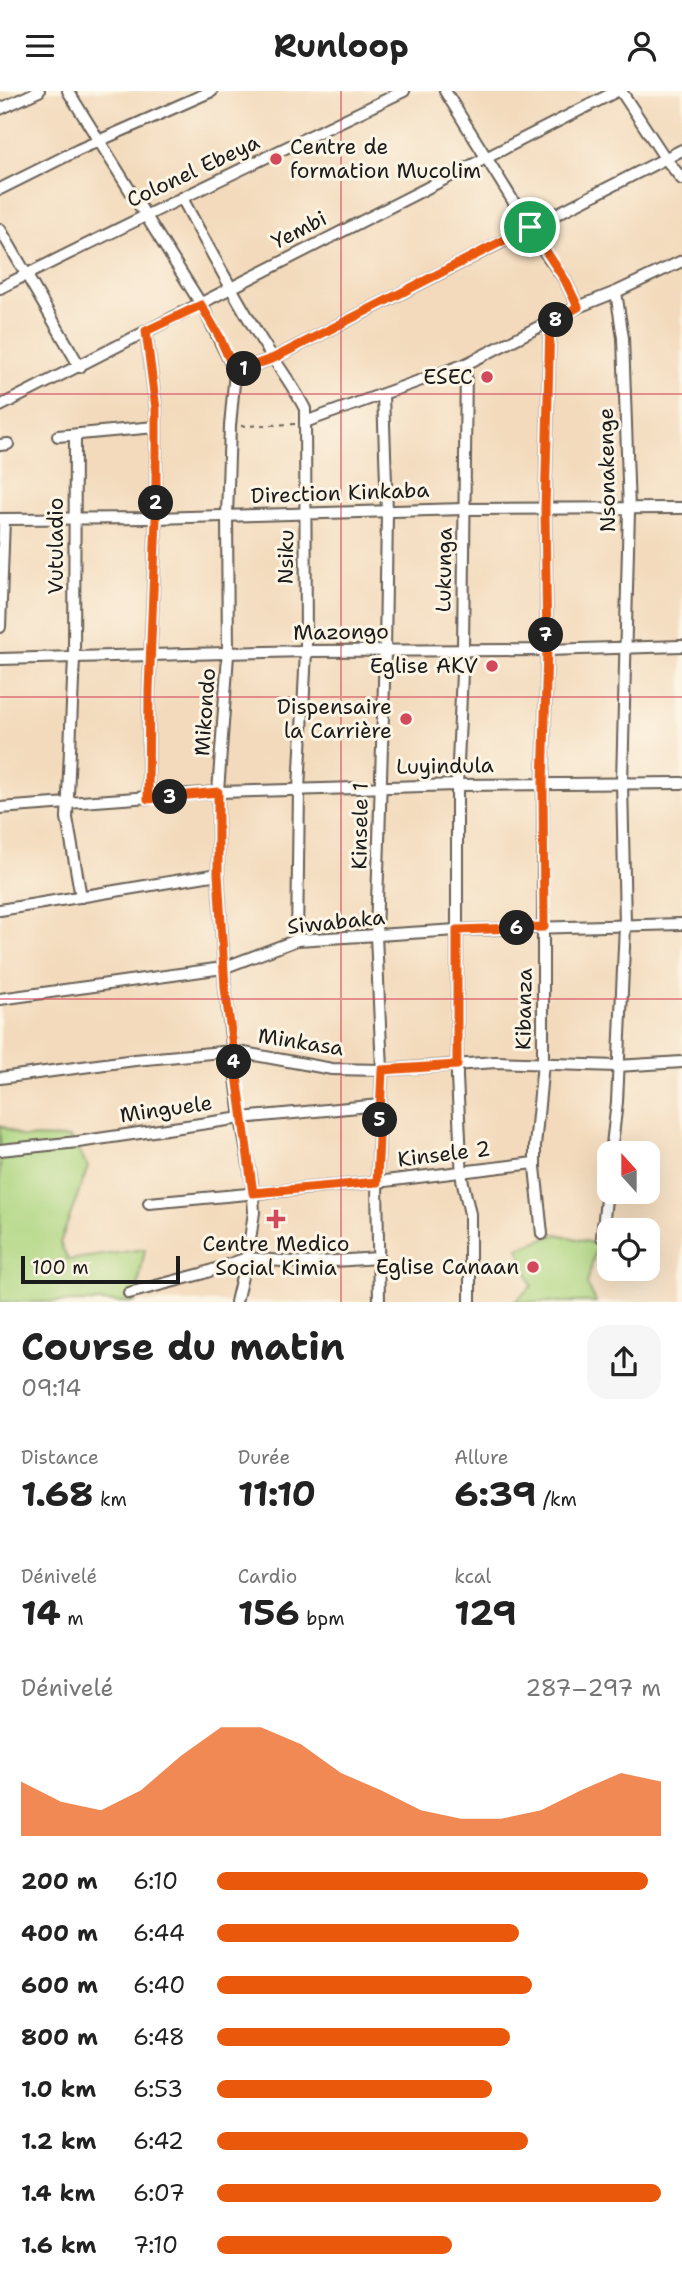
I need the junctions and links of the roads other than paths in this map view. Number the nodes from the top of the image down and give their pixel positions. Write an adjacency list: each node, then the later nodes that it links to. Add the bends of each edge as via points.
1 (39, 91): 7 (street)
2 (68, 91): 8 (street)
3 (212, 91): 8 (street)
4 (404, 91): 14 (street, Colonel Ebeya)
5 (445, 91): 10 (street)
6 (619, 91): 10 (street, Yembi); 11 (street)
7 (0, 109)
8 (100, 140): 13 (street); 15 (street)
9 (682, 150): 11 (street)
10 (487, 157): 16 (street); 20 (street, Yembi)
11 (665, 158): 12 (street); 16 (street)
12 (682, 179)
13 (0, 189)
14 (183, 198): 15 (street, Colonel Ebeya); 20 (street, Nsiku)
15 (144, 215): 19 (street, Colonel Ebeya); 23 (street)
16 (530, 227): 24 (street); 27 (street)
17 (0, 229): 19 (street)
18 (682, 261): 22 (street)
19 (27, 274): 21 (street, Colonel Ebeya); 29 (street)
20 (230, 287): 23 (street, Yembi); 27 (street, Nsiku)
21 (0, 288)
22 (617, 292): 24 (street); 40 (street, Nsonakenge)
23 (201, 305): 26 (street, Yembi); 30 (street)
24 (578, 307): 25 (street)
25 (550, 323): 28 (street); 39 (street, Kibanza)
26 (146, 331): 29 (street, Yembi); 34 (street)
27 (274, 358): 30 (street); 33 (street, Nsiku, via 305,409)
28 (466, 364): 31 (street); 38 (street, Lukunga)
29 (80, 367): 32 (street, Yembi)
30 (235, 372): 43 (street, Mikondo)
31 (383, 395): 33 (street); 42 (street, Kinsele 1)
32 (0, 406)
33 (306, 422): 41 (street, Nsiku)
34 (155, 427): 36 (street); 46 (street)
35 (58, 436): 36 (street)
36 (75, 436): 44 (street, Vutuladio)
37 (682, 508): 40 (street, Direction Kinkaba)
38 (464, 509): 39 (street, Direction Kinkaba); 42 (street, Direction Kinkaba); 51 (street, Lukunga)
39 (545, 509): 40 (street, Direction Kinkaba); 52 (street, Kibanza)
40 (629, 510): 49 (street, Nsonakenge)
41 (306, 512): 42 (street, Direction Kinkaba); 43 (street, Direction Kinkaba); 53 (street, Nsiku)
42 (387, 512): 50 (street, Kinsele 1)
43 (227, 516): 46 (street, Direction Kinkaba); 54 (street, Mikondo)
44 (75, 518): 45 (street, Direction Kinkaba); 46 (street, Direction Kinkaba); 56 (street, Vutuladio)
45 (2, 519): 47 (street)
46 (156, 519): 55 (street)
47 (0, 627)
48 (682, 646): 49 (street, Mazongo)
49 (624, 648): 52 (street, Mazongo); 58 (street, Nsonakenge)
50 (385, 650): 51 (street, Mazongo); 53 (street, Mazongo); 62 (street, Kinsele 1)
51 (463, 650): 52 (street, Mazongo); 61 (street, Lukunga)
52 (547, 650): 60 (street, Kibanza)
53 (306, 651): 54 (street, Mazongo); 63 (street, Nsiku)
54 (228, 655): 55 (street, Mazongo); 64 (street, Mikondo)
55 (151, 656): 56 (street, Mazongo); 65 (street)
56 (74, 658): 57 (street, Mazongo); 66 (street, Vutuladio)
57 (0, 659)
58 (622, 782): 59 (street, Luyindula); 60 (street, Luyindula); 72 (street, Nsonakenge)
59 (682, 783)
60 (543, 784): 61 (street, Luyindula); 73 (street, Kibanza)
61 (457, 785): 62 (street, Luyindula); 74 (street, Lukunga)
62 (380, 787): 63 (street, Luyindula); 75 (street, Kinsele 1)
63 (299, 790): 64 (street, Luyindula); 76 (street, Nsiku)
64 (218, 792): 65 (street, Luyindula); 68 (street, Mikondo)
65 (148, 799): 66 (street, Luyindula)
66 (67, 804): 67 (street, Luyindula); 69 (street, Vutuladio)
67 (0, 808)
68 (218, 874): 69 (street); 77 (street, Mikondo)
69 (81, 897): 70 (street)
70 (0, 910)
71 (682, 924): 72 (street, Siwabaka)
72 (625, 925): 73 (street, Siwabaka); 83 (street, Nsonakenge)
73 (544, 927): 74 (street, Siwabaka); 81 (street, Kibanza)
74 (457, 930): 75 (street, Siwabaka); 82 (street, Lukunga)
75 (376, 935): 76 (street, Siwabaka); 84 (street, Kinsele 1)
76 (297, 940): 77 (street, Siwabaka)
77 (223, 968): 78 (street, Siwabaka); 79 (street, Mikondo)
78 (0, 999)
79 (233, 1051): 84 (street, Minkasa, via 332,1069); 85 (street, Minkasa); 87 (street, Mikondo)
80 (682, 1062): 83 (street, Minkasa)
81 (543, 1063): 82 (street, Minkasa); 83 (street, Minkasa); 90 (street, Kibanza)
82 (457, 1065): 84 (street, Minkasa); 91 (street, Lukunga)
83 (617, 1066): 88 (street, Nsonakenge)
84 (382, 1070): 86 (street, Kinsele 1)
85 (0, 1078)
86 (380, 1105): 87 (street, Minguele); 92 (street, Kinsele 1)
87 (241, 1118): 89 (street, Minguele); 93 (street, Mikondo)
88 (612, 1141)
89 (0, 1150)
90 (534, 1163): 91 (street, Kinsele 2); 95 (street, Kibanza)
91 (461, 1172): 92 (street, Kinsele 2); 101 (street, Lukunga, via 470,1214)
92 (377, 1182): 93 (street, Kinsele 2); 97 (street, Kinsele 1)
93 (253, 1193): 94 (street, Kinsele 2); 96 (street, Mikondo)
94 (149, 1203)
95 (542, 1234)
96 (247, 1258): 97 (street, via 306,1263); 98 (street); 99 (street, Mikondo)
97 (378, 1258): 100 (street, Kinsele 1)
98 (129, 1293)
99 (236, 1302)
100 (379, 1302)
101 (470, 1302)

